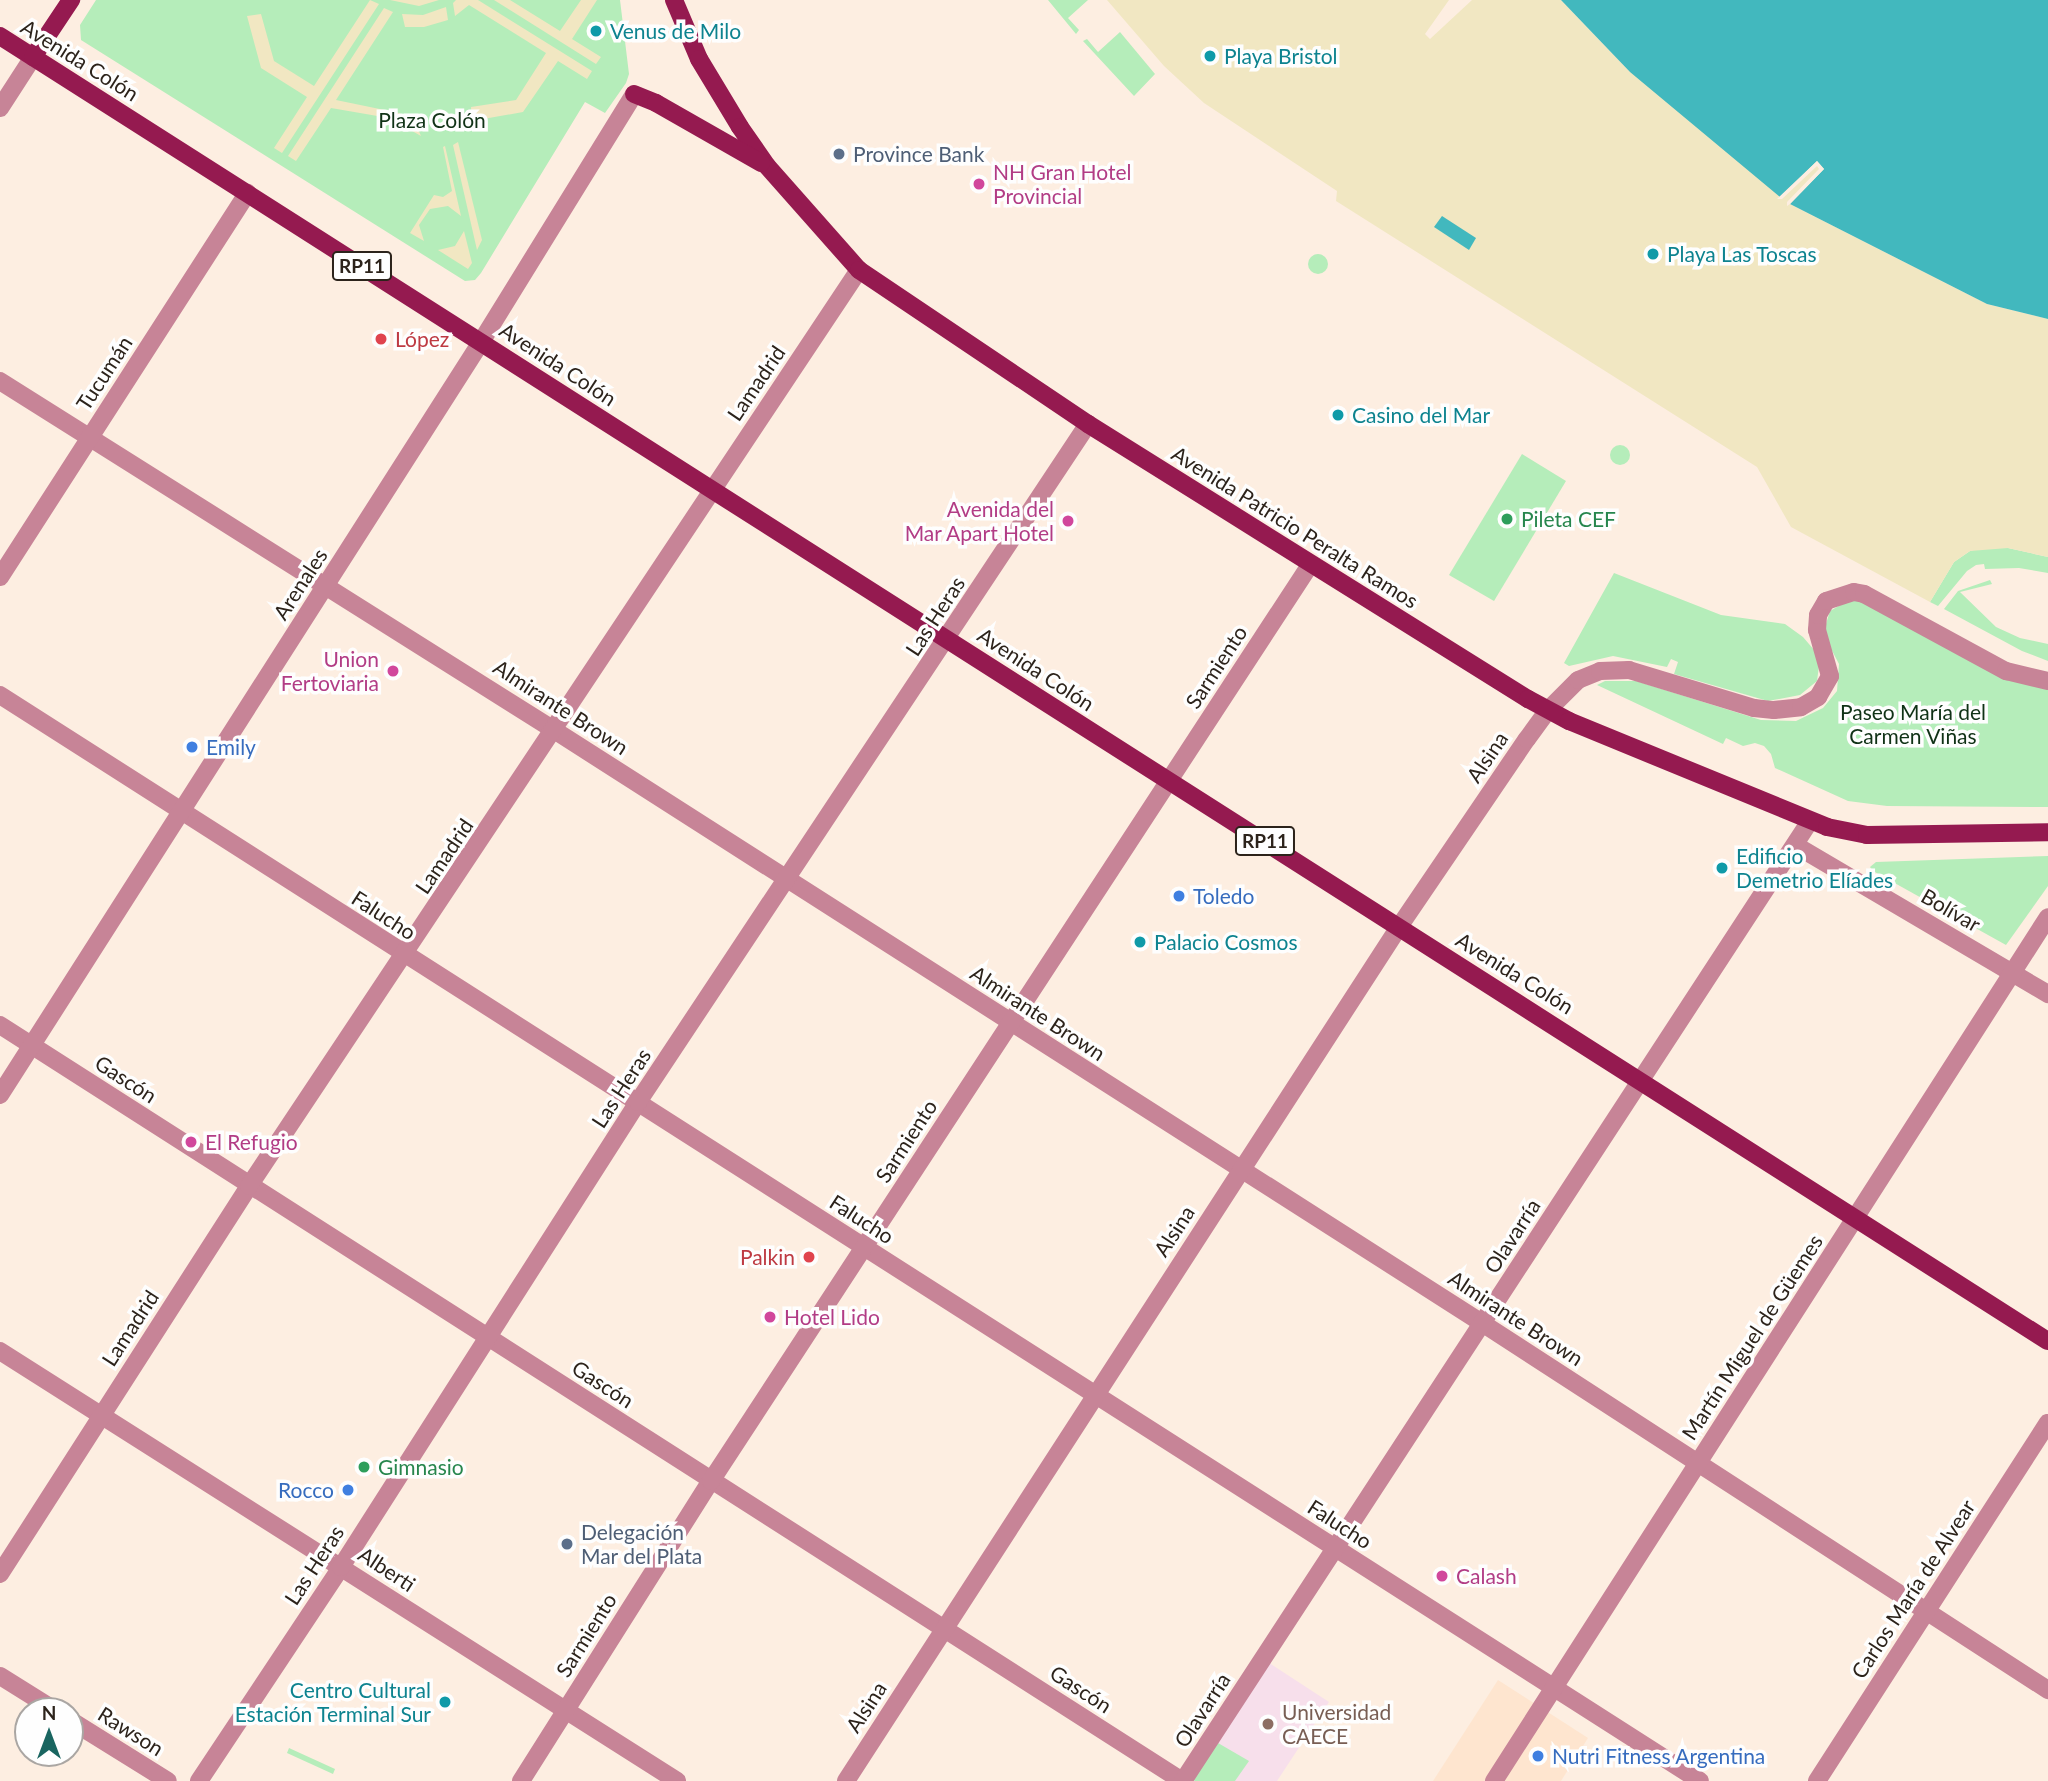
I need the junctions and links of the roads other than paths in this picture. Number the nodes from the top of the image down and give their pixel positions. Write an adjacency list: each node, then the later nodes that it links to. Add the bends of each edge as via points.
1 (71, 0): 4 (main road)
2 (674, 0): 7 (main road, Avenida Patricio Peralta Ramos, via 699,59)
3 (0, 36): 4 (main road, Avenida Colón)
4 (33, 57): 6 (street); 8 (main road, Avenida Colón / RP11)
5 (634, 94): 7 (main road); 10 (street, Arenales)
6 (0, 108)
7 (768, 166): 9 (main road, Avenida Patricio Peralta Ramos)
8 (247, 193): 10 (main road, Avenida Colón / RP11); 13 (street, Tucumán)
9 (859, 270): 12 (main road, Avenida Patricio Peralta Ramos); 14 (street, Lamadrid)
10 (481, 342): 14 (main road, Avenida Colón / RP11); 17 (street, Arenales)
11 (0, 381): 13 (street, Almirante Brown)
12 (1088, 424): 15 (main road, Avenida Patricio Peralta Ramos); 18 (street, Las Heras)
13 (90, 438): 16 (street, Tucumán); 17 (street, Almirante Brown)
14 (712, 489): 18 (main road, Avenida Colón / RP11); 22 (street, Lamadrid)
15 (1310, 565): 21 (main road, Avenida Patricio Peralta Ramos); 23 (street, Sarmiento)
16 (0, 577)
17 (326, 586): 22 (street, Almirante Brown); 24 (street, Arenales)
18 (947, 639): 23 (main road, Avenida Colón / RP11); 28 (street, Las Heras)
19 (2048, 681): 21 (street, Alsina, via 2006,671 1864,594 1854,593 1826,601 1818,615 1817,630 1830,676 1818,696 1801,707 1754,708 1649,674 1614,669 1578,680)
20 (0, 695): 24 (street, Falucho)
21 (1548, 710): 25 (main road, Avenida Patricio Peralta Ramos); 30 (street, Alsina)
22 (554, 730): 28 (street, Almirante Brown); 31 (street, Lamadrid)
23 (1169, 780): 30 (main road, Avenida Colón / RP11); 34 (street, Sarmiento)
24 (182, 812): 31 (street, Falucho); 36 (street, Arenales)
25 (1810, 821): 26 (main road, Avenida Patricio Peralta Ramos, via 1867,835); 27 (street, Olavarría)
26 (2048, 832)
27 (1795, 845): 32 (street, Bolívar); 37 (street, Olavarría)
28 (787, 880): 34 (street, Almirante Brown); 39 (street, Las Heras)
29 (2048, 917): 32 (street, Martín Miguel de Güemes)
30 (1399, 927): 37 (main road, Avenida Colón / RP11); 40 (street, Alsina)
31 (404, 956): 39 (street, Falucho); 41 (street, Lamadrid)
32 (2013, 972): 33 (street, Bolívar); 42 (street, Martín Miguel de Güemes)
33 (2048, 994)
34 (1011, 1023): 40 (street, Almirante Brown); 43 (street, Sarmiento)
35 (0, 1025): 36 (street, Gascón)
36 (33, 1046): 38 (street, Arenales); 41 (street, Gascón)
37 (1640, 1080): 42 (main road, Avenida Colón / RP11); 44 (street, Olavarría)
38 (0, 1095)
39 (638, 1102): 43 (street, Falucho); 45 (street, Las Heras)
40 (1241, 1170): 44 (street, Almirante Brown); 48 (street, Alsina)
41 (249, 1186): 45 (street, Gascón); 49 (street, Lamadrid)
42 (1855, 1217): 46 (main road, Avenida Colón / RP11); 51 (street, Martín Miguel de Güemes)
43 (864, 1247): 48 (street, Falucho); 52 (street, Sarmiento)
44 (1482, 1323): 51 (street, Almirante Brown); 53 (street, Olavarría)
45 (488, 1337): 52 (street, Gascón); 54 (street, Las Heras)
46 (2048, 1341)
47 (0, 1351): 49 (street, Alberti)
48 (1094, 1394): 53 (street, Falucho); 57 (street, Alsina)
49 (101, 1415): 54 (street, Alberti); 55 (street, Lamadrid)
50 (2048, 1423): 56 (street, Carlos María de Alvear)
51 (1698, 1463): 56 (street, Almirante Brown); 59 (street, Martín Miguel de Güemes)
52 (711, 1481): 57 (street, Gascón); 62 (street, Sarmiento)
53 (1335, 1548): 59 (street, Falucho); 69 (street, Olavarría)
54 (341, 1567): 62 (street, Alberti); 65 (street, Las Heras)
55 (0, 1574)
56 (1925, 1612): 60 (street, Almirante Brown); 72 (street, Carlos María de Alvear)
57 (944, 1628): 68 (street, Alsina); 69 (street, Gascón)
58 (0, 1676): 61 (street)
59 (1554, 1688): 70 (street, Martín Miguel de Güemes); 71 (street, Falucho)
60 (2048, 1690)
61 (34, 1697)
62 (566, 1711): 66 (street, Sarmiento); 67 (street, Alberti)
63 (84, 1729): 64 (street, Rawson)
64 (167, 1781)
65 (199, 1781)
66 (521, 1781)
67 (677, 1781)
68 (846, 1781)
69 (1183, 1781)
70 (1494, 1781)
71 (1700, 1781)
72 (1816, 1781)

